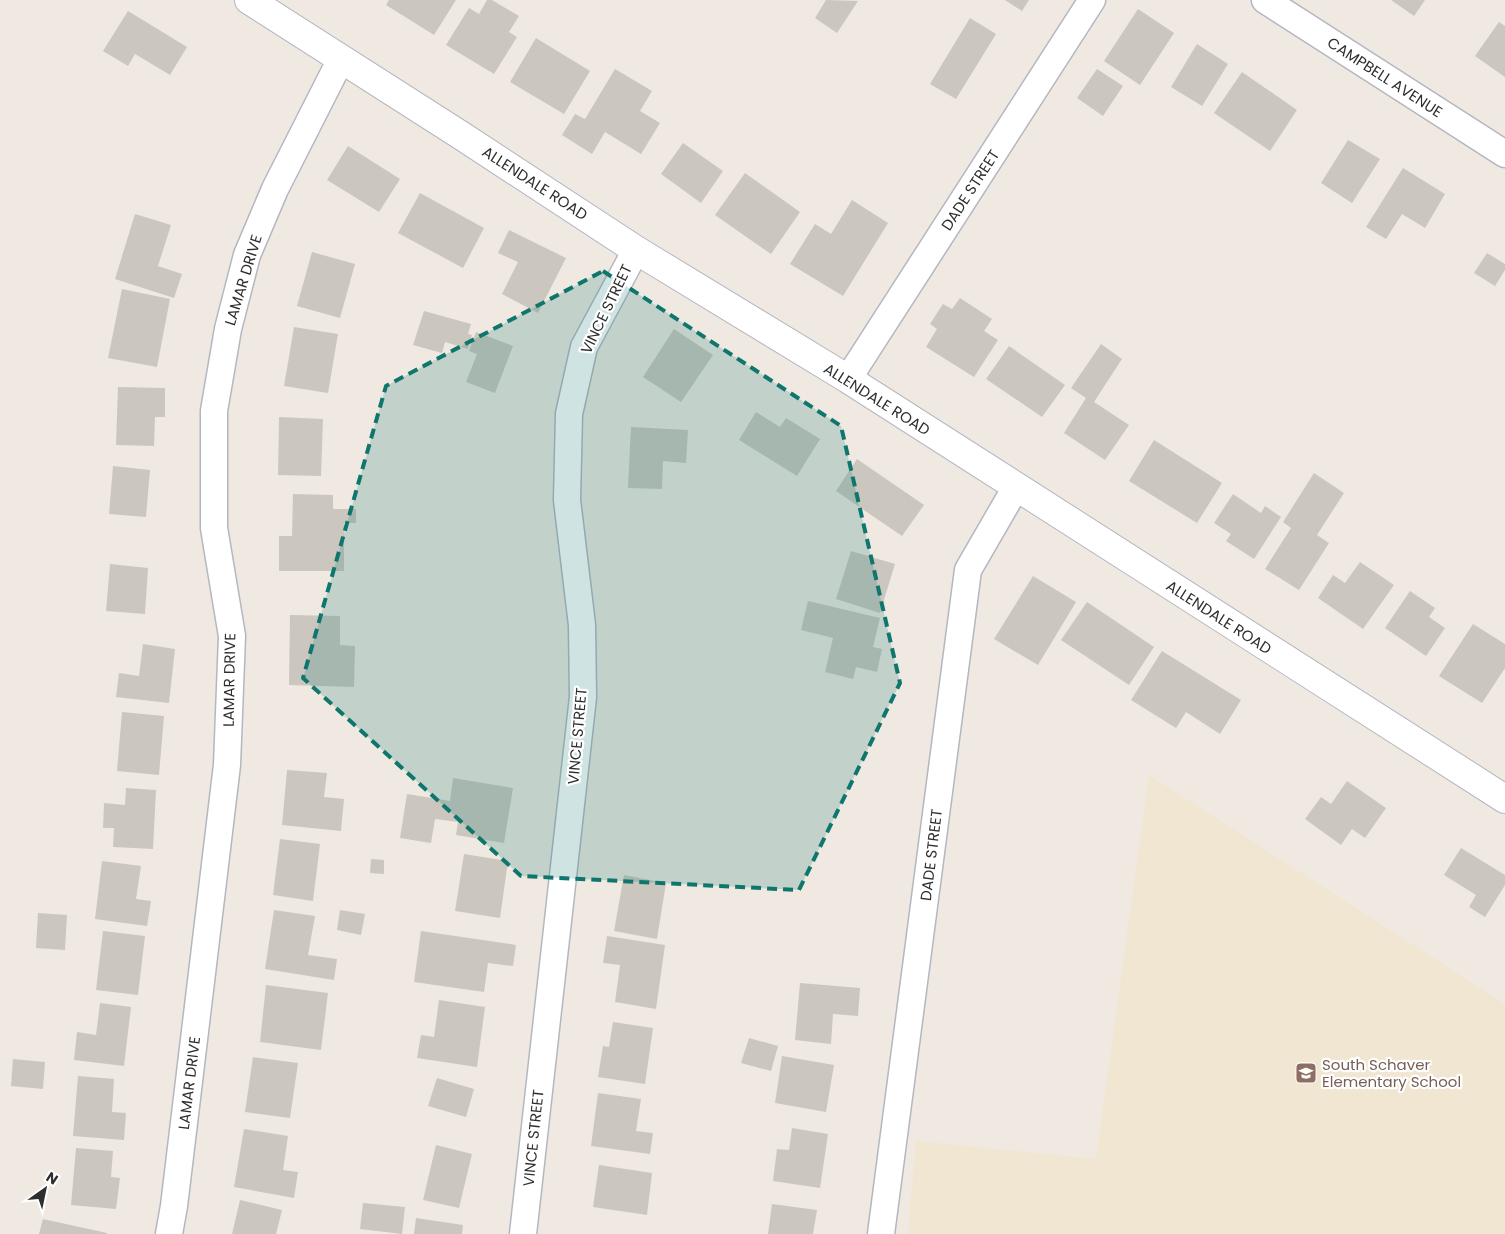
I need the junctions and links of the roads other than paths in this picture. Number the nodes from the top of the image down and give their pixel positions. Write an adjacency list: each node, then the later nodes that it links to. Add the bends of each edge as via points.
1 (249, 0): 4 (street, ALLENDALE ROAD)
2 (1092, 0): 7 (street, DADE STREET)
3 (1265, 0): 5 (street, CAMPBELL AVENUE)
4 (341, 59): 6 (street, ALLENDALE ROAD); 10 (street, LAMAR DRIVE, via 275,189 247,255 228,329 214,411 214,528 232,636 226,765)
5 (1505, 154)
6 (636, 250): 7 (street, ALLENDALE ROAD); 11 (street, VINCE STREET, via 584,347 570,414 567,500 582,625 583,697)
7 (848, 380): 8 (street, ALLENDALE ROAD)
8 (1016, 487): 9 (street, ALLENDALE ROAD); 12 (street, DADE STREET, via 968,570)
9 (1505, 799)
10 (169, 1234)
11 (522, 1234)
12 (881, 1234)

